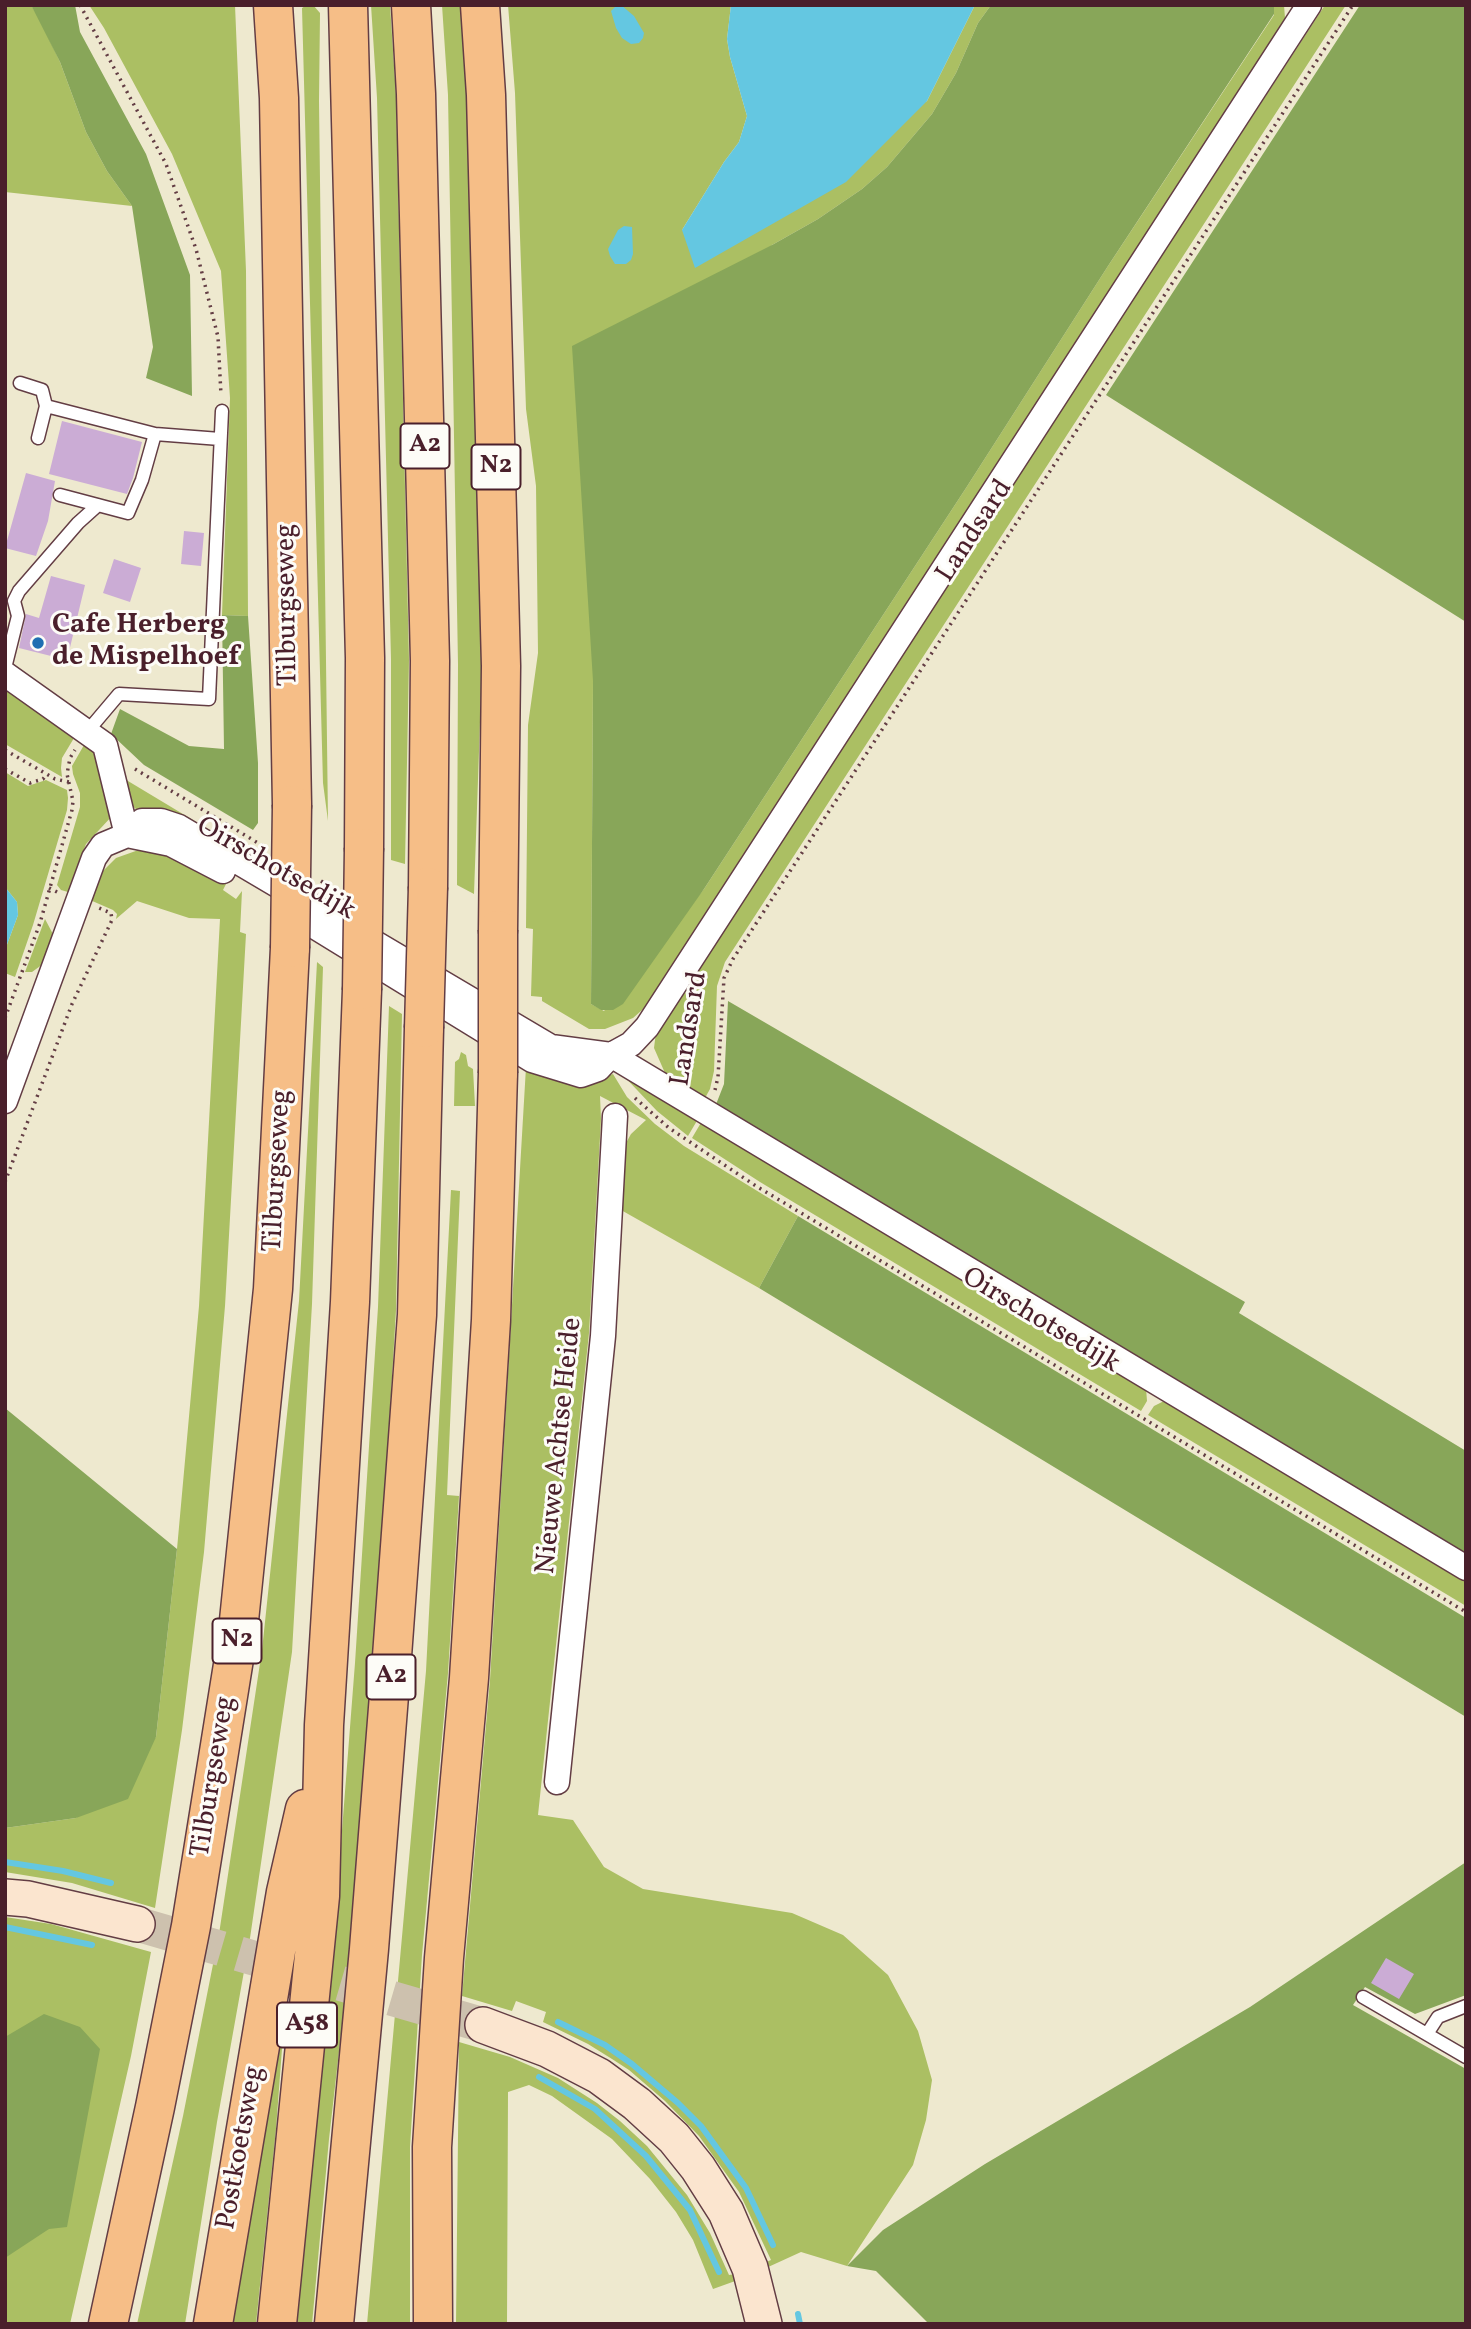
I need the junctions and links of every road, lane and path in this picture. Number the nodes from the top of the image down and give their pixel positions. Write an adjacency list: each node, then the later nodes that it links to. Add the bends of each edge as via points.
1 (80, 5): 10 (path, via 166,164 196,249 218,337)
2 (273, 5): 43 (highway, Tilburgseweg / N2, bridge, via 279,98 292,805 290,948 273,1289 237,1640 188,1939)
3 (348, 5): 34 (highway, A2, bridge, via 365,658 364,848 350,1302)
4 (411, 5): 46 (highway, A2, bridge, via 430,661 417,1315 370,1936)
5 (481, 5): 47 (highway, N2, bridge, via 501,666 498,1073 469,1678 432,2147)
6 (1309, 5): 26 (street, Landsard, via 647,1027 631,1044)
7 (1353, 5): 29 (path, Landsard, via 733,959 724,978 718,1077)
8 (20, 383): 9 (lane, via 42,390)
9 (46, 406): 11 (lane); 12 (lane)
10 (222, 411): 13 (lane)
11 (155, 434): 13 (lane); 15 (lane, via 128,513)
12 (38, 438)
13 (220, 439): 18 (lane, via 209,699 119,694)
14 (60, 495): 15 (lane)
15 (98, 505): 16 (lane, via 19,591)
16 (5, 668)
17 (5, 674): 18 (street)
18 (95, 739): 22 (path, via 70,758); 23 (street)
19 (5, 750): 21 (path)
20 (5, 769): 21 (path, via 30,783)
21 (47, 774): 22 (path)
22 (69, 783): 25 (path, via 72,810 40,923)
23 (127, 835): 24 (street, via 103,845); 26 (street, Oirschotsedijk, via 171,844 223,870 531,1060 581,1075 598,1069)
24 (78, 901): 28 (street); 31 (path, via 109,912 112,920 72,1004)
25 (5, 1018)
26 (611, 1055): 29 (street, Oirschotsedijk)
27 (634, 1097): 33 (path, Oirschotsedijk, via 669,1128 756,1186)
28 (5, 1101)
29 (706, 1111): 32 (street, Oirschotsedijk)
30 (615, 1116): 35 (street, Nieuwe Achtse Heide, via 603,1336)
31 (5, 1182)
32 (1466, 1568)
33 (1466, 1612)
34 (324, 1725): 44 (highway, Postkoetsweg / A2, via 286,1892); 45 (highway, A58, via 320,1896)
35 (557, 1782)
36 (5, 1897): 37 (street)
37 (137, 1924)
38 (1363, 1997): 41 (lane)
39 (1466, 2006): 41 (lane, via 1438,2017)
40 (483, 2025): 48 (street, via 547,2049 600,2076 674,2138 726,2212 750,2268)
41 (1427, 2034): 42 (lane)
42 (1466, 2056)
43 (108, 2324)
44 (213, 2324)
45 (277, 2324)
46 (334, 2324)
47 (433, 2324)
48 (764, 2324)

